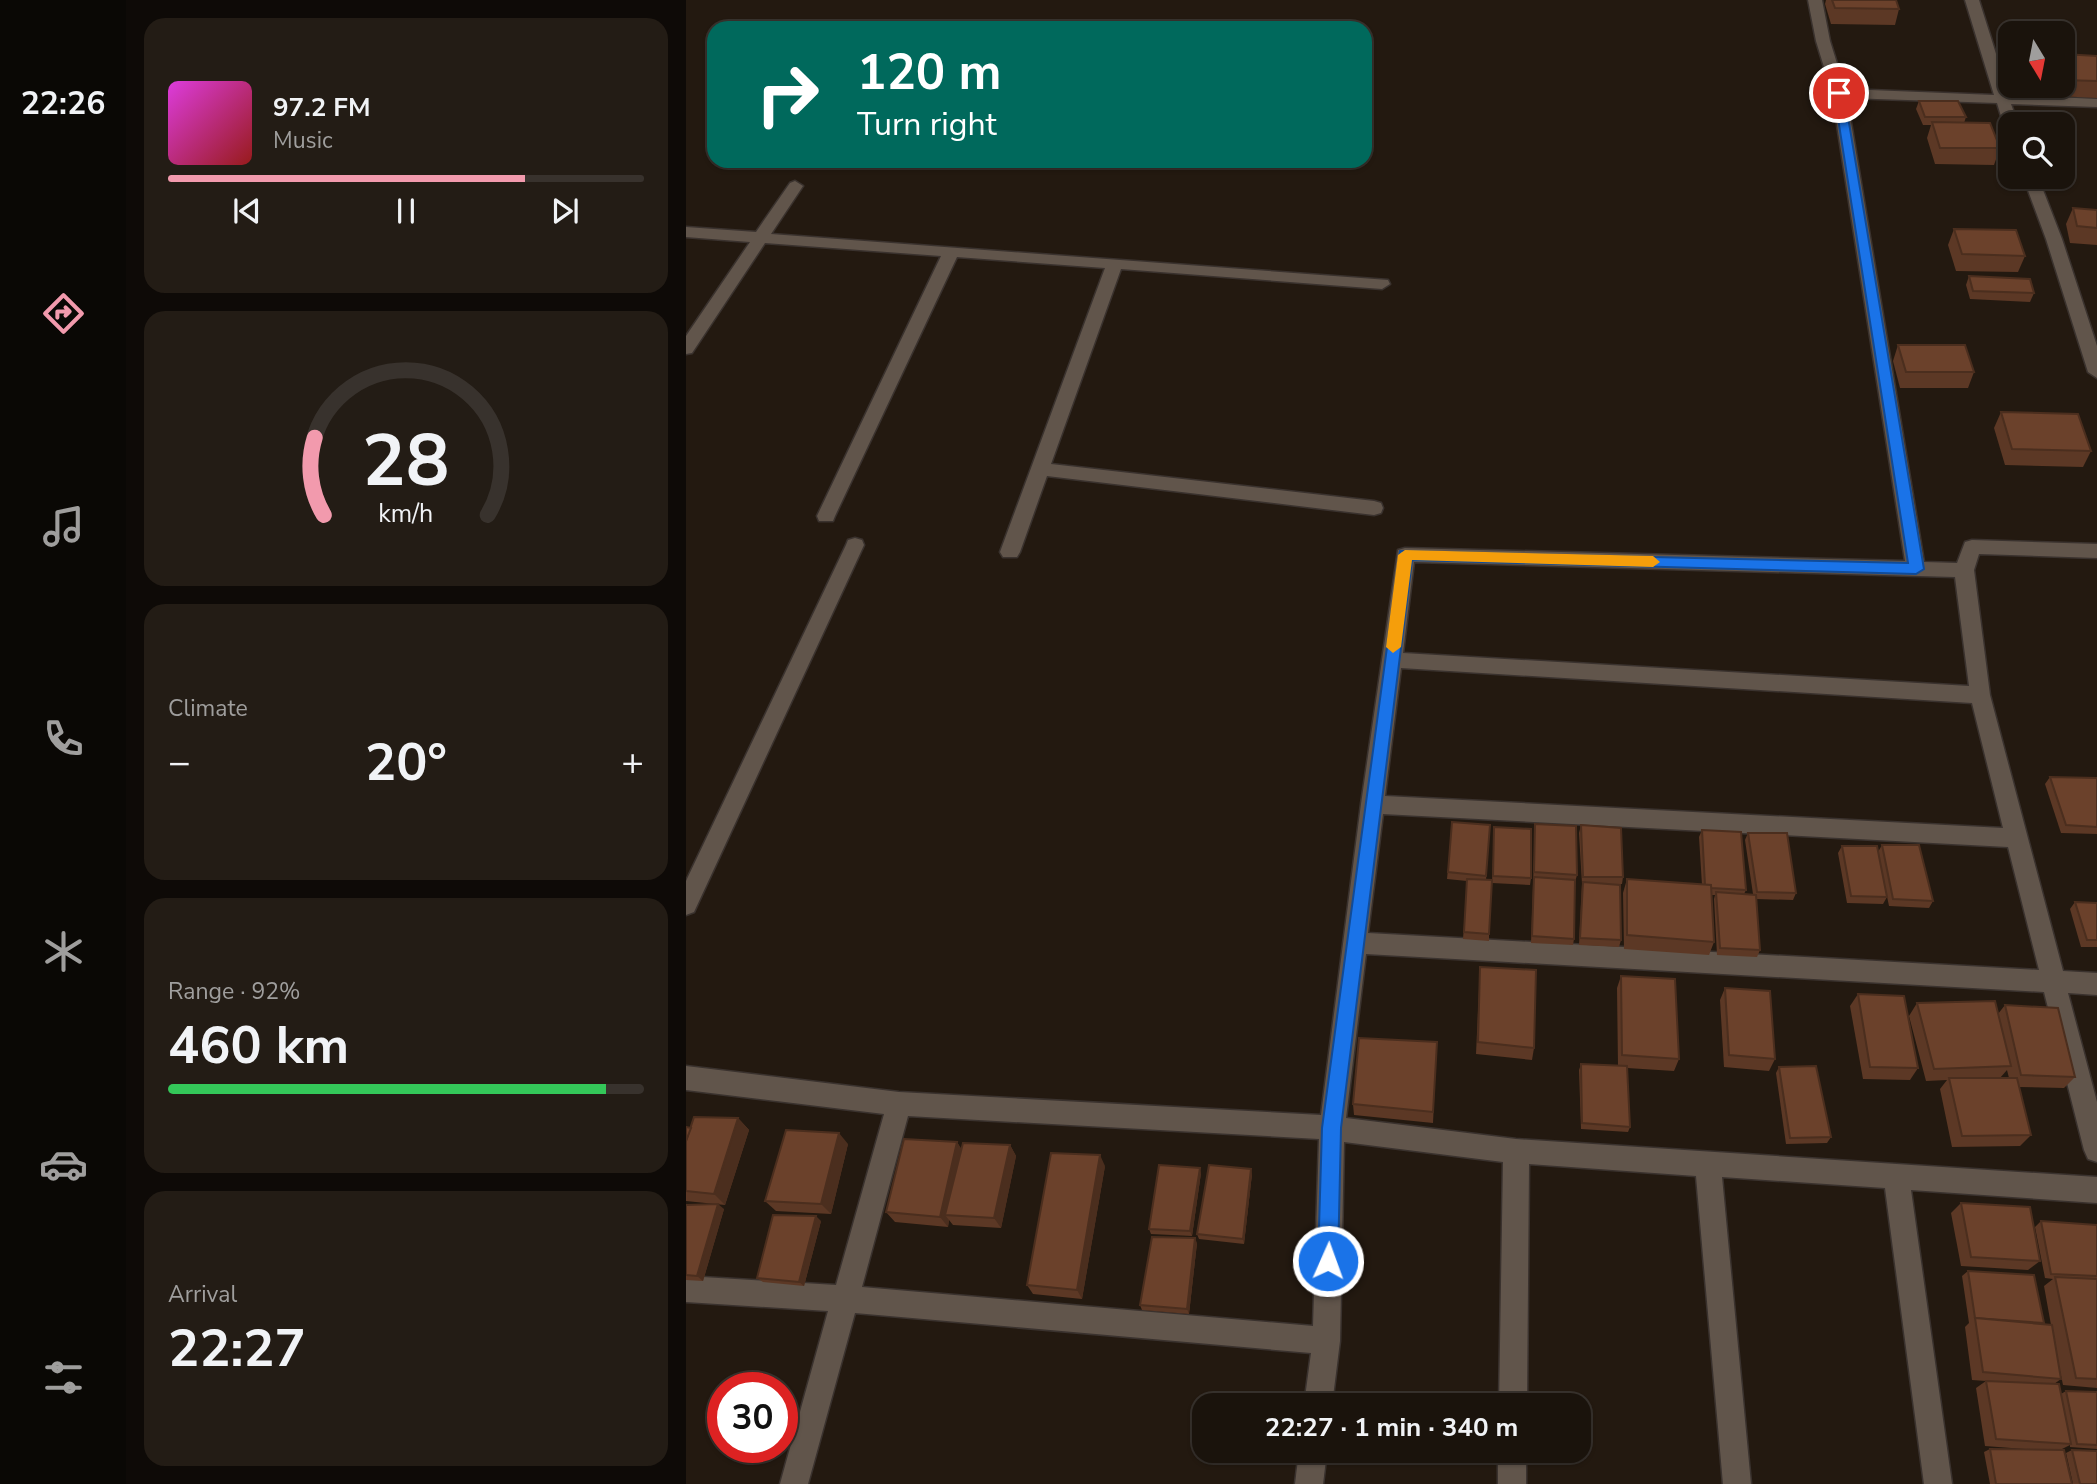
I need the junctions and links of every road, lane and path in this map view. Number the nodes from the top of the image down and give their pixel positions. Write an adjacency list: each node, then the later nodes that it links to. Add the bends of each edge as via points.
1 (1815, 0): 3 (street)
2 (1972, 0): 4 (street)
3 (1839, 93): 4 (street); 23 (street)
4 (2001, 100): 5 (street); 6 (street)
5 (2097, 103)
6 (2006, 112)
7 (795, 186): 10 (street)
8 (2035, 189): 16 (street)
9 (686, 232): 10 (street)
10 (761, 237): 11 (street); 14 (street)
11 (951, 252): 12 (street); 19 (street)
12 (1115, 264): 13 (street); 17 (street)
13 (1382, 284)
14 (695, 322): 15 (street)
15 (686, 349)
16 (2097, 372)
17 (1040, 469): 18 (street); 22 (street)
18 (1374, 508)
19 (825, 516)
20 (855, 545): 29 (street)
21 (2097, 551): 24 (street, via 1972,547)
22 (1010, 552)
23 (1916, 569): 24 (street); 25 (street, via 1405,555)
24 (1964, 570): 26 (street)
25 (1392, 660): 26 (street); 27 (street)
26 (1980, 695): 28 (street)
27 (1372, 804): 28 (street); 30 (street)
28 (2017, 838): 31 (street)
29 (686, 905)
30 (1354, 943): 31 (street); 35 (street)
31 (2054, 982): 32 (street); 36 (street)
32 (2097, 984)
33 (686, 1078): 34 (street)
34 (898, 1104): 35 (street); 42 (street)
35 (1332, 1128): 37 (street); 43 (street)
36 (2097, 1150)
37 (1516, 1151): 38 (street); 45 (street)
38 (1708, 1164): 39 (street); 51 (street)
39 (1896, 1177): 40 (street); 52 (street)
40 (2097, 1190)
41 (686, 1289): 42 (street)
42 (846, 1299): 43 (street); 48 (street)
43 (1326, 1341): 44 (street)
44 (1320, 1393)
45 (1513, 1393)
46 (1312, 1463): 49 (street)
47 (1512, 1463): 50 (street)
48 (794, 1484)
49 (1309, 1484)
50 (1512, 1484)
51 (1737, 1484)
52 (1938, 1484)

